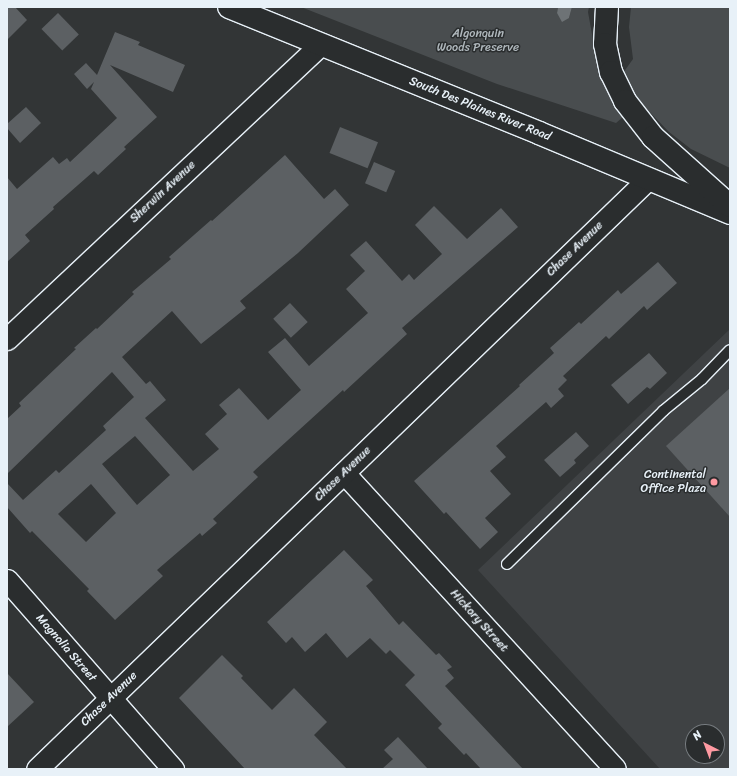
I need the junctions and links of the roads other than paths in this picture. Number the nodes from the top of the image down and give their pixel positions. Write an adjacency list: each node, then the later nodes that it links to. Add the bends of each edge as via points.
1 (229, 7): 3 (main road, South Des Plaines River Road)
2 (607, 7): 5 (main road, via 605,44 612,72 625,101 653,137)
3 (320, 45): 4 (main road, South Des Plaines River Road); 7 (street, Sherwin Avenue)
4 (648, 179): 6 (main road, South Des Plaines River Road); 9 (street, Chase Avenue)
5 (730, 206)
6 (730, 213)
7 (7, 339)
8 (728, 356): 10 (lane, via 663,411)
9 (344, 473): 12 (street, Chase Avenue); 15 (street, Hickory Street)
10 (507, 564)
11 (7, 580): 12 (street, Magnolia Street)
12 (110, 698): 13 (street, Chase Avenue); 14 (street, Magnolia Street)
13 (37, 769)
14 (173, 769)
15 (615, 769)

